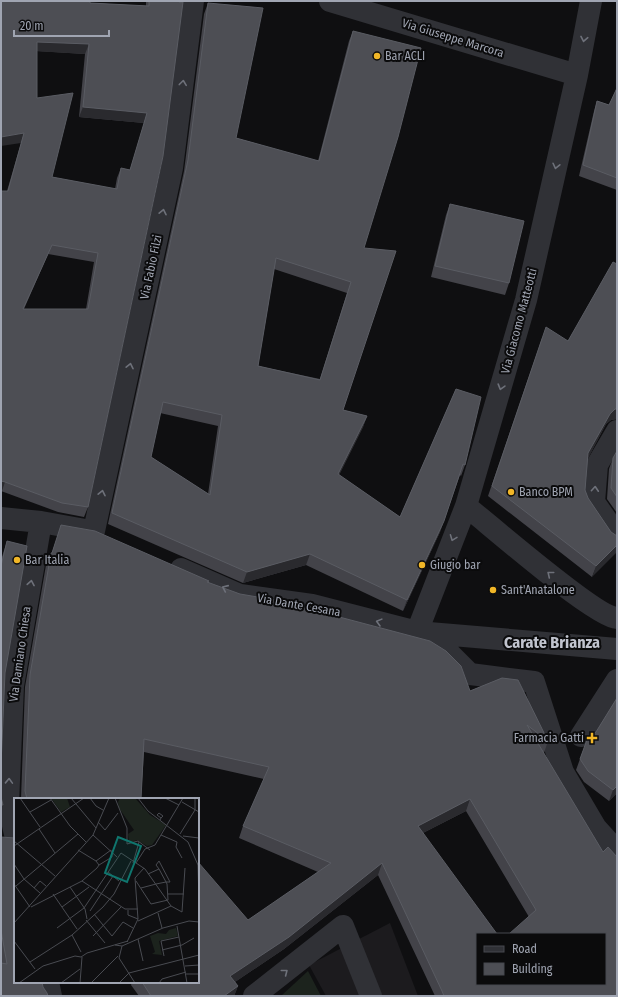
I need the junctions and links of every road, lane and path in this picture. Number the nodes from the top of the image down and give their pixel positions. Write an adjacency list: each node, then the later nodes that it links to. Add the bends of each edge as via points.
1 (192, 1): 9 (street, Via Fabio Filzi, one-way to 1, via 102,534 172,168)
2 (330, 1): 4 (street, Via Giuseppe Marcora)
3 (591, 1): 5 (street, Via Giacomo Matteotti, one-way to 5)
4 (386, 9): 5 (street, Via Giuseppe Marcora)
5 (577, 75): 7 (street, Via Giacomo Matteotti, one-way to 7, via 526,300)
6 (617, 431): 10 (street, one-way to 6, via 594,502 597,465)
7 (466, 506): 12 (street, one-way to 7, via 610,618 581,599); 13 (street, Via Giacomo Matteotti, one-way to 13)
8 (1, 518): 9 (street)
9 (41, 522): 17 (street, Via Damiano Chiesa, one-way to 9, via 8,804 13,686)
10 (617, 535)
11 (160, 560): 13 (street, Via Dante Cesana, one-way to 11, via 312,605 240,595)
12 (617, 618)
13 (417, 632): 14 (street); 18 (street, via 449,653 470,674 534,682 563,772 596,828)
14 (617, 649)
15 (617, 680): 16 (street)
16 (581, 736)
17 (14, 830)
18 (617, 851)
19 (48, 983): 20 (street)
20 (51, 996)
21 (254, 996): 22 (street, one-way to 22, via 343,926)
22 (371, 996)

